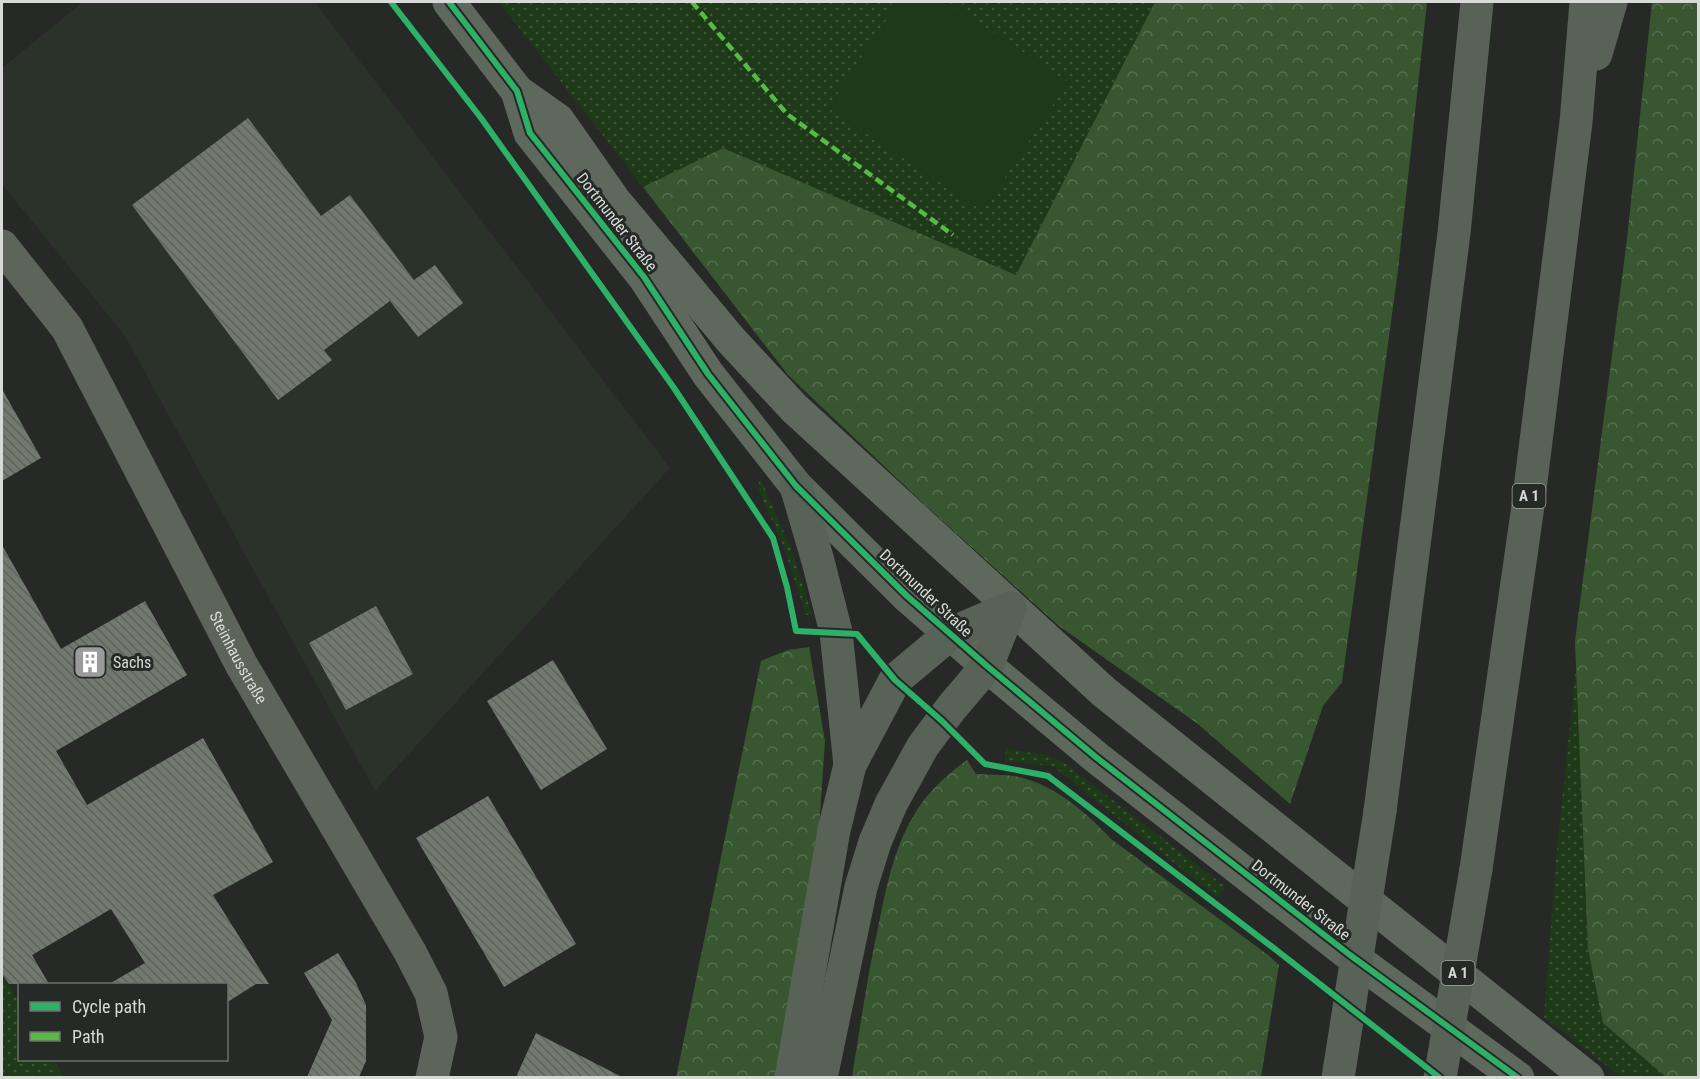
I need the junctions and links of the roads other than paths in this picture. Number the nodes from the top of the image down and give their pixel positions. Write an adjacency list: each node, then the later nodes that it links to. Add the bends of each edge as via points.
1 (449, 2): 5 (main road, Dortmunder Straße)
2 (1477, 2): 16 (highway, bridge, via 1454,232 1380,811)
3 (1586, 2): 6 (highway, A 1)
4 (1611, 2): 6 (highway)
5 (517, 91): 8 (main road, Dortmunder Straße, via 530,133 644,277 708,374); 9 (main road, Dortmunder Straße, via 558,120 614,200 730,339 794,408)
6 (1576, 122): 17 (highway, A 1, bridge, via 1527,513 1476,869)
7 (2, 246): 13 (street, Steinhausstraße, via 67,328 241,664 410,952 431,993 441,1036)
8 (796, 486): 10 (main road, Dortmunder Straße); 12 (highway, via 836,632)
9 (1010, 608): 10 (highway); 11 (highway); 19 (main road, Dortmunder Straße, via 1113,699)
10 (950, 634): 11 (main road, Dortmunder Straße); 12 (highway, via 895,680)
11 (987, 666): 15 (highway, via 923,746 875,842 861,887); 18 (main road, Dortmunder Straße, via 1097,758 1341,948)
12 (850, 765): 14 (highway, via 834,830)
13 (432, 1077)
14 (791, 1077)
15 (821, 1077)
16 (1338, 1077)
17 (1440, 1077)
18 (1518, 1077)
19 (1588, 1077)

